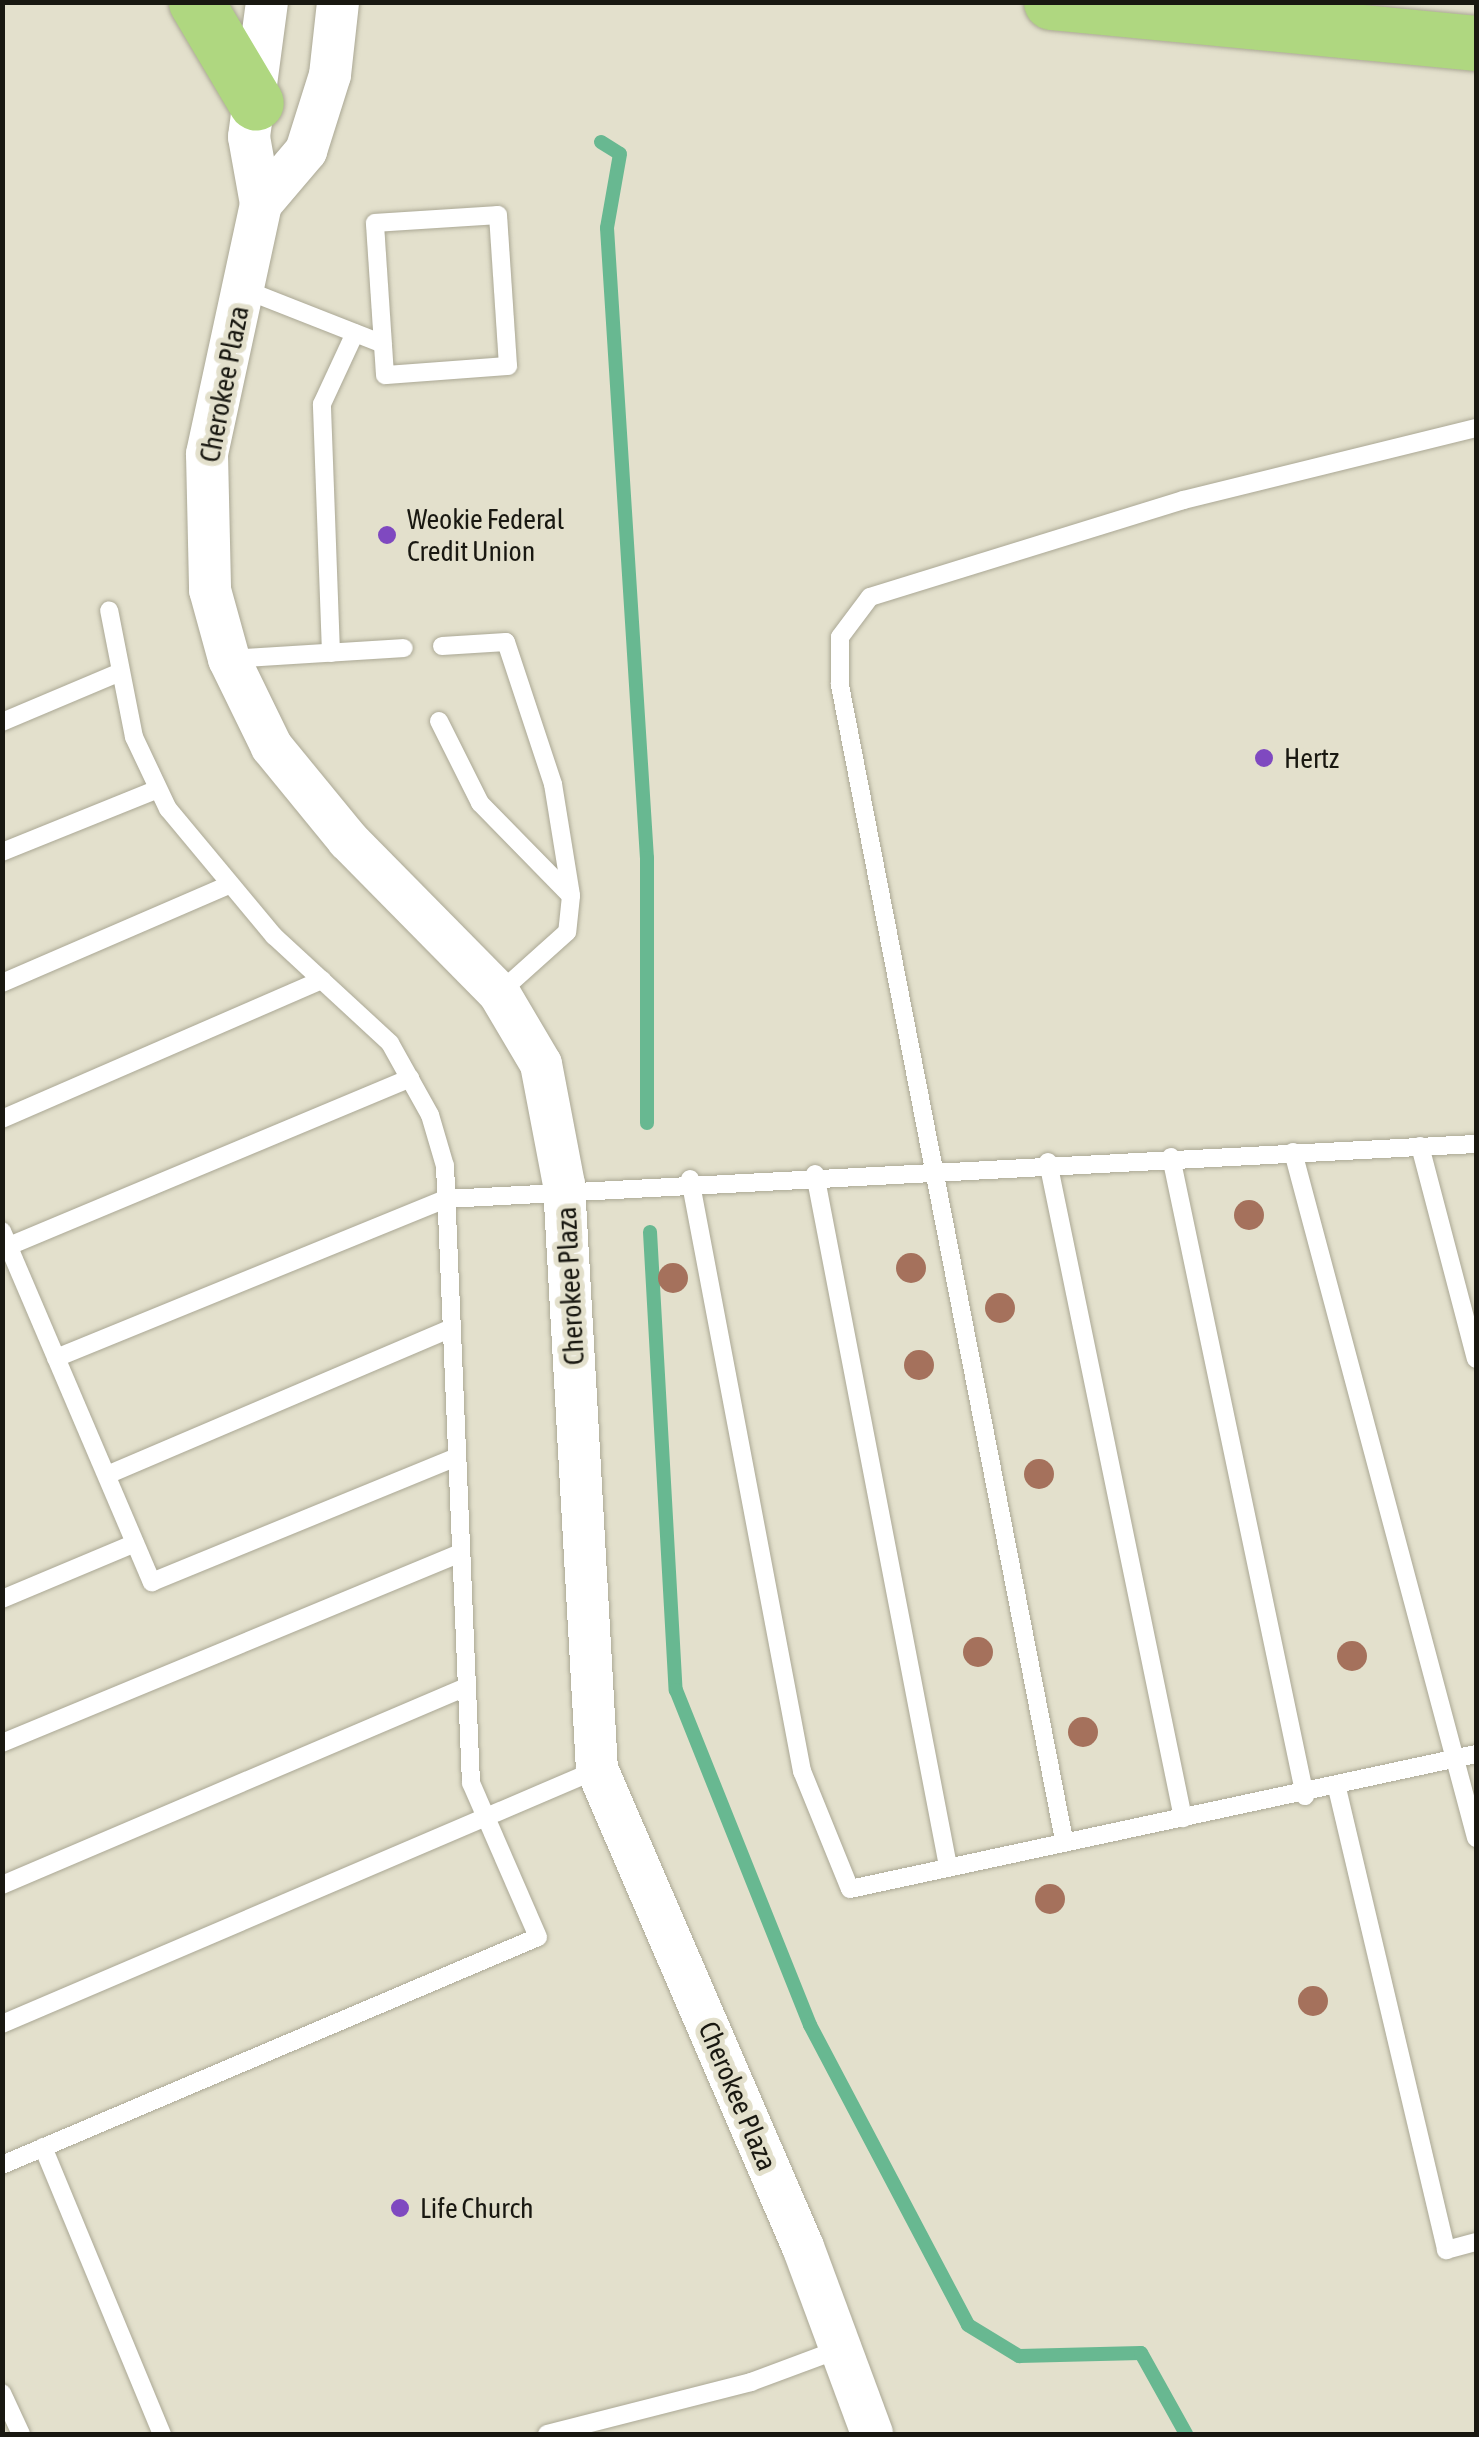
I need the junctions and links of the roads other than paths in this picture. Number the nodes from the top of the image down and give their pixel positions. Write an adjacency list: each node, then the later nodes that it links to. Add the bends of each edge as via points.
1 (196, 2): 6 (highway)
2 (267, 2): 6 (street, Cherokee Plaza)
3 (338, 2): 7 (street, Cherokee Plaza, via 330,75 306,151)
4 (1051, 2): 5 (highway)
5 (1476, 43)
6 (256, 103): 7 (street, Cherokee Plaza, via 249,137)
7 (261, 204): 8 (street, Cherokee Plaza)
8 (242, 289): 9 (lane); 16 (street, Cherokee Plaza, via 207,454 210,590)
9 (355, 333): 10 (lane); 15 (lane, via 322,404)
10 (382, 344): 10 (lane, via 375,223 498,215 508,366 385,376)
11 (1476, 428): 34 (lane, via 1183,500 870,597 849,616 840,685)
12 (108, 610): 17 (lane)
13 (442, 646): 23 (lane, via 506,642 553,784)
14 (404, 648): 15 (lane)
15 (331, 653): 16 (lane)
16 (229, 659): 26 (street, Cherokee Plaza, via 307,794)
17 (118, 672): 19 (lane); 20 (lane)
18 (440, 721): 23 (lane, via 480,802)
19 (2, 722)
20 (158, 789): 21 (lane); 22 (lane)
21 (2, 852)
22 (229, 885): 24 (lane); 25 (lane)
23 (571, 896): 26 (lane, via 566,932)
24 (322, 980): 27 (lane, via 390,1043); 28 (lane)
25 (2, 983)
26 (498, 993): 37 (street, Cherokee Plaza, via 541,1064)
27 (410, 1078): 38 (lane, via 430,1116); 39 (lane)
28 (2, 1119)
29 (1476, 1144): 30 (lane)
30 (1420, 1146): 31 (lane); 42 (lane)
31 (1293, 1152): 32 (lane); 51 (lane)
32 (1171, 1157): 33 (lane); 54 (lane)
33 (1048, 1162): 34 (lane); 56 (lane)
34 (936, 1168): 35 (lane); 58 (lane)
35 (816, 1174): 36 (lane); 59 (lane)
36 (690, 1179): 37 (lane); 59 (lane, via 802,1771 850,1888)
37 (564, 1186): 38 (lane); 52 (street, Cherokee Plaza)
38 (446, 1199): 40 (lane); 41 (lane)
39 (6, 1239): 41 (lane)
40 (450, 1328): 43 (lane); 44 (lane)
41 (56, 1358): 44 (lane)
42 (1476, 1359)
43 (455, 1458): 45 (lane, via 152,1582); 46 (lane)
44 (107, 1475): 45 (lane)
45 (136, 1543): 47 (lane)
46 (460, 1553): 48 (lane); 49 (lane)
47 (2, 1598)
48 (466, 1687): 55 (lane, via 471,1783); 60 (lane)
49 (2, 1743)
50 (1476, 1754): 51 (lane)
51 (1456, 1759): 53 (lane); 57 (lane)
52 (597, 1770): 55 (lane); 65 (street, Cherokee Plaza, via 804,2247)
53 (1337, 1788): 54 (lane); 64 (lane, via 1446,2250)
54 (1306, 1796): 56 (lane)
55 (484, 1818): 61 (lane); 62 (lane, via 538,1937)
56 (1183, 1818): 58 (lane)
57 (1476, 1838)
58 (1064, 1840): 59 (lane)
59 (948, 1866)
60 (2, 1885)
61 (2, 2024)
62 (44, 2148): 63 (lane); 68 (lane)
63 (2, 2165)
64 (1476, 2242)
65 (837, 2350): 69 (lane, via 751,2382); 70 (street, Cherokee Plaza)
66 (2, 2393): 67 (lane)
67 (21, 2434)
68 (162, 2434)
69 (547, 2434)
70 (872, 2434)

